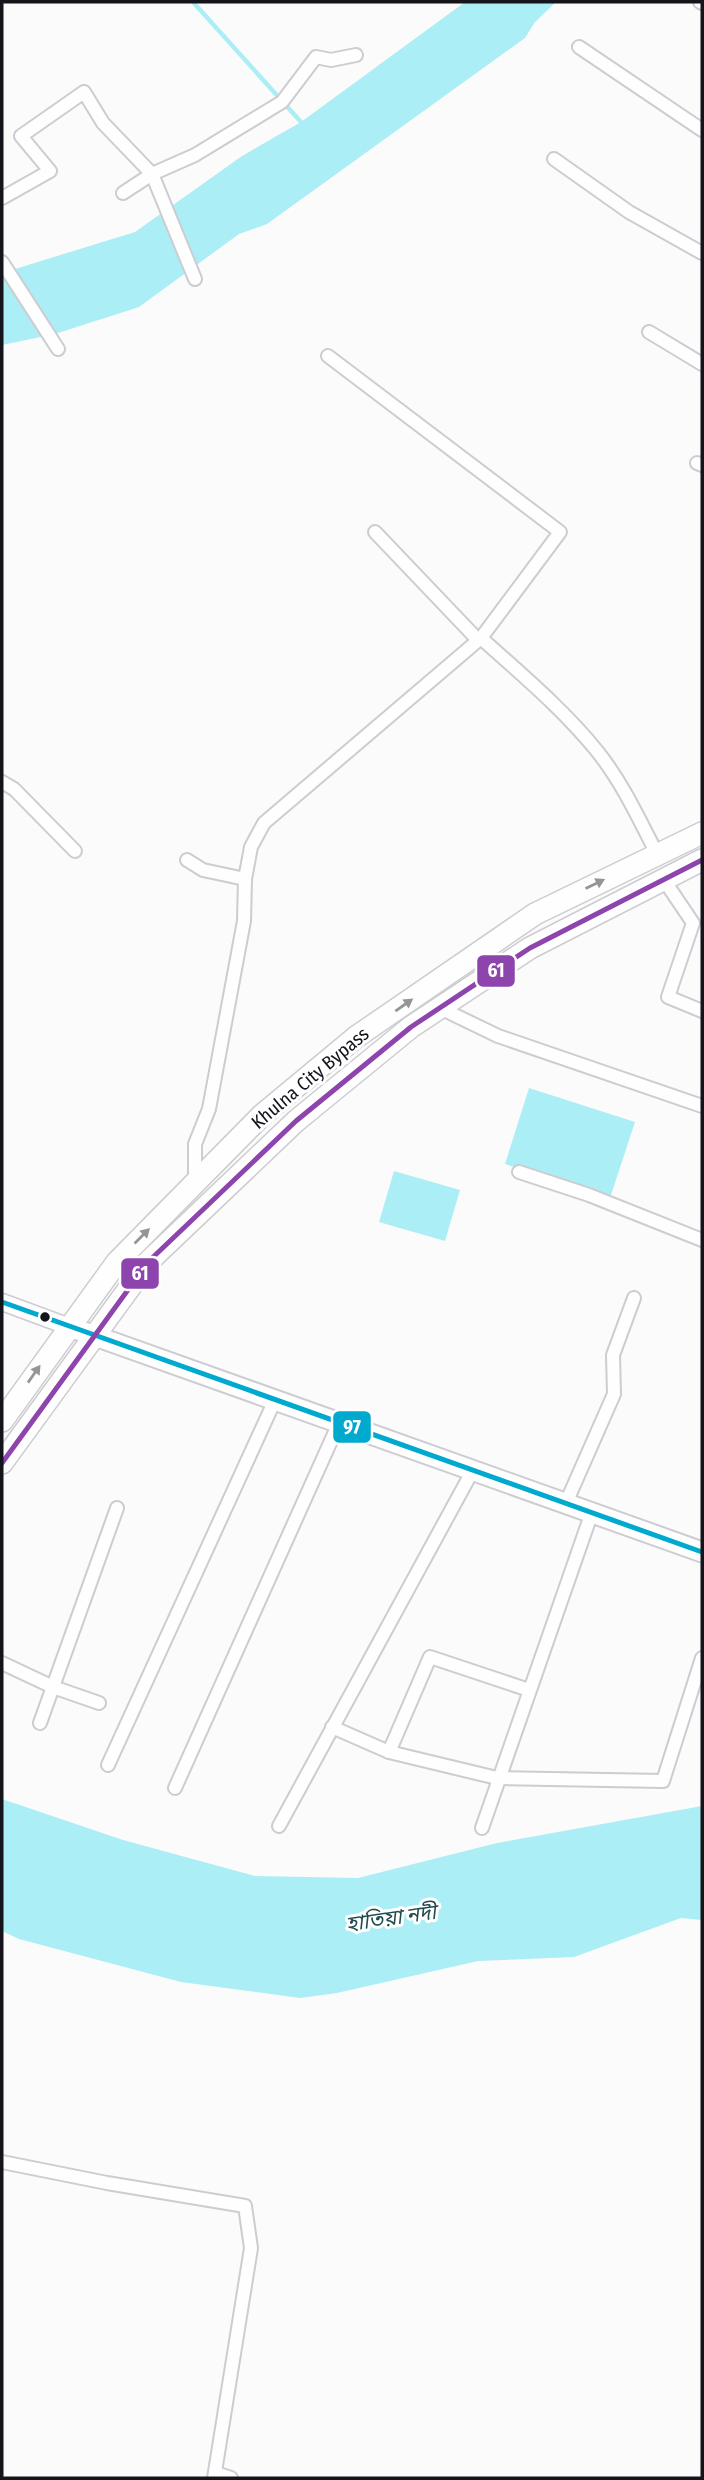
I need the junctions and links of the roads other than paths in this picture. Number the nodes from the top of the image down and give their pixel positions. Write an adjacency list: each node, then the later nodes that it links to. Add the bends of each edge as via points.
1 (579, 47): 3 (street)
2 (356, 55): 5 (street, via 331,60 316,57 282,102 195,155)
3 (702, 131)
4 (554, 159): 8 (street, via 629,212)
5 (152, 174): 6 (street); 7 (street, via 103,123 84,92 21,136 50,171); 10 (street)
6 (123, 193)
7 (2, 198)
8 (702, 253)
9 (4, 264): 12 (street)
10 (194, 275)
11 (649, 332): 14 (street)
12 (56, 345)
13 (328, 356): 16 (street, via 561,532)
14 (702, 364)
15 (374, 532): 16 (street)
16 (480, 639): 20 (street, via 549,699 597,752 626,793); 23 (street, via 264,823 251,847)
17 (2, 782): 19 (street)
18 (702, 833): 20 (highway, Khulna City Bypass)
19 (75, 851)
20 (657, 854): 29 (highway, Khulna City Bypass, one-way to 20, via 262,1115 356,1037 535,914)
21 (187, 860): 23 (street, via 203,870)
22 (702, 860): 24 (highway, Khulna City Bypass)
23 (245, 879): 29 (street, via 244,921 209,1109 195,1144)
24 (664, 880): 25 (highway, Khulna City Bypass, via 530,948); 26 (street, via 692,923 668,997)
25 (440, 1008): 27 (street, via 498,1036); 34 (highway, Khulna City Bypass, via 296,1121 149,1261)
26 (702, 1011)
27 (702, 1106)
28 (519, 1172): 30 (street)
29 (195, 1182): 33 (highway, Khulna City Bypass, one-way to 29, via 117,1262)
30 (702, 1240)
31 (634, 1298): 40 (street, via 613,1355 614,1394)
32 (2, 1302): 33 (street)
33 (67, 1326): 34 (main road); 36 (highway, Khulna City Bypass, one-way to 33)
34 (94, 1335): 35 (main road); 38 (highway, Khulna City Bypass)
35 (275, 1400): 37 (main road); 52 (street)
36 (2, 1421)
37 (339, 1423): 39 (main road); 54 (street)
38 (2, 1463)
39 (473, 1470): 40 (main road); 50 (street)
40 (566, 1503): 42 (main road)
41 (117, 1508): 46 (street)
42 (592, 1512): 43 (main road); 47 (street)
43 (702, 1552)
44 (702, 1658): 53 (street, via 663,1781)
45 (2, 1663): 46 (street)
46 (53, 1687): 48 (street); 49 (street)
47 (528, 1690): 51 (street, via 430,1657); 53 (street)
48 (99, 1703)
49 (40, 1723)
50 (332, 1727): 51 (street); 55 (street)
51 (389, 1752): 53 (street)
52 (108, 1765)
53 (497, 1778): 56 (street)
54 (175, 1788)
55 (279, 1826)
56 (482, 1828)
57 (2, 2162): 58 (street, via 245,2206 251,2248)
58 (222, 2477)

